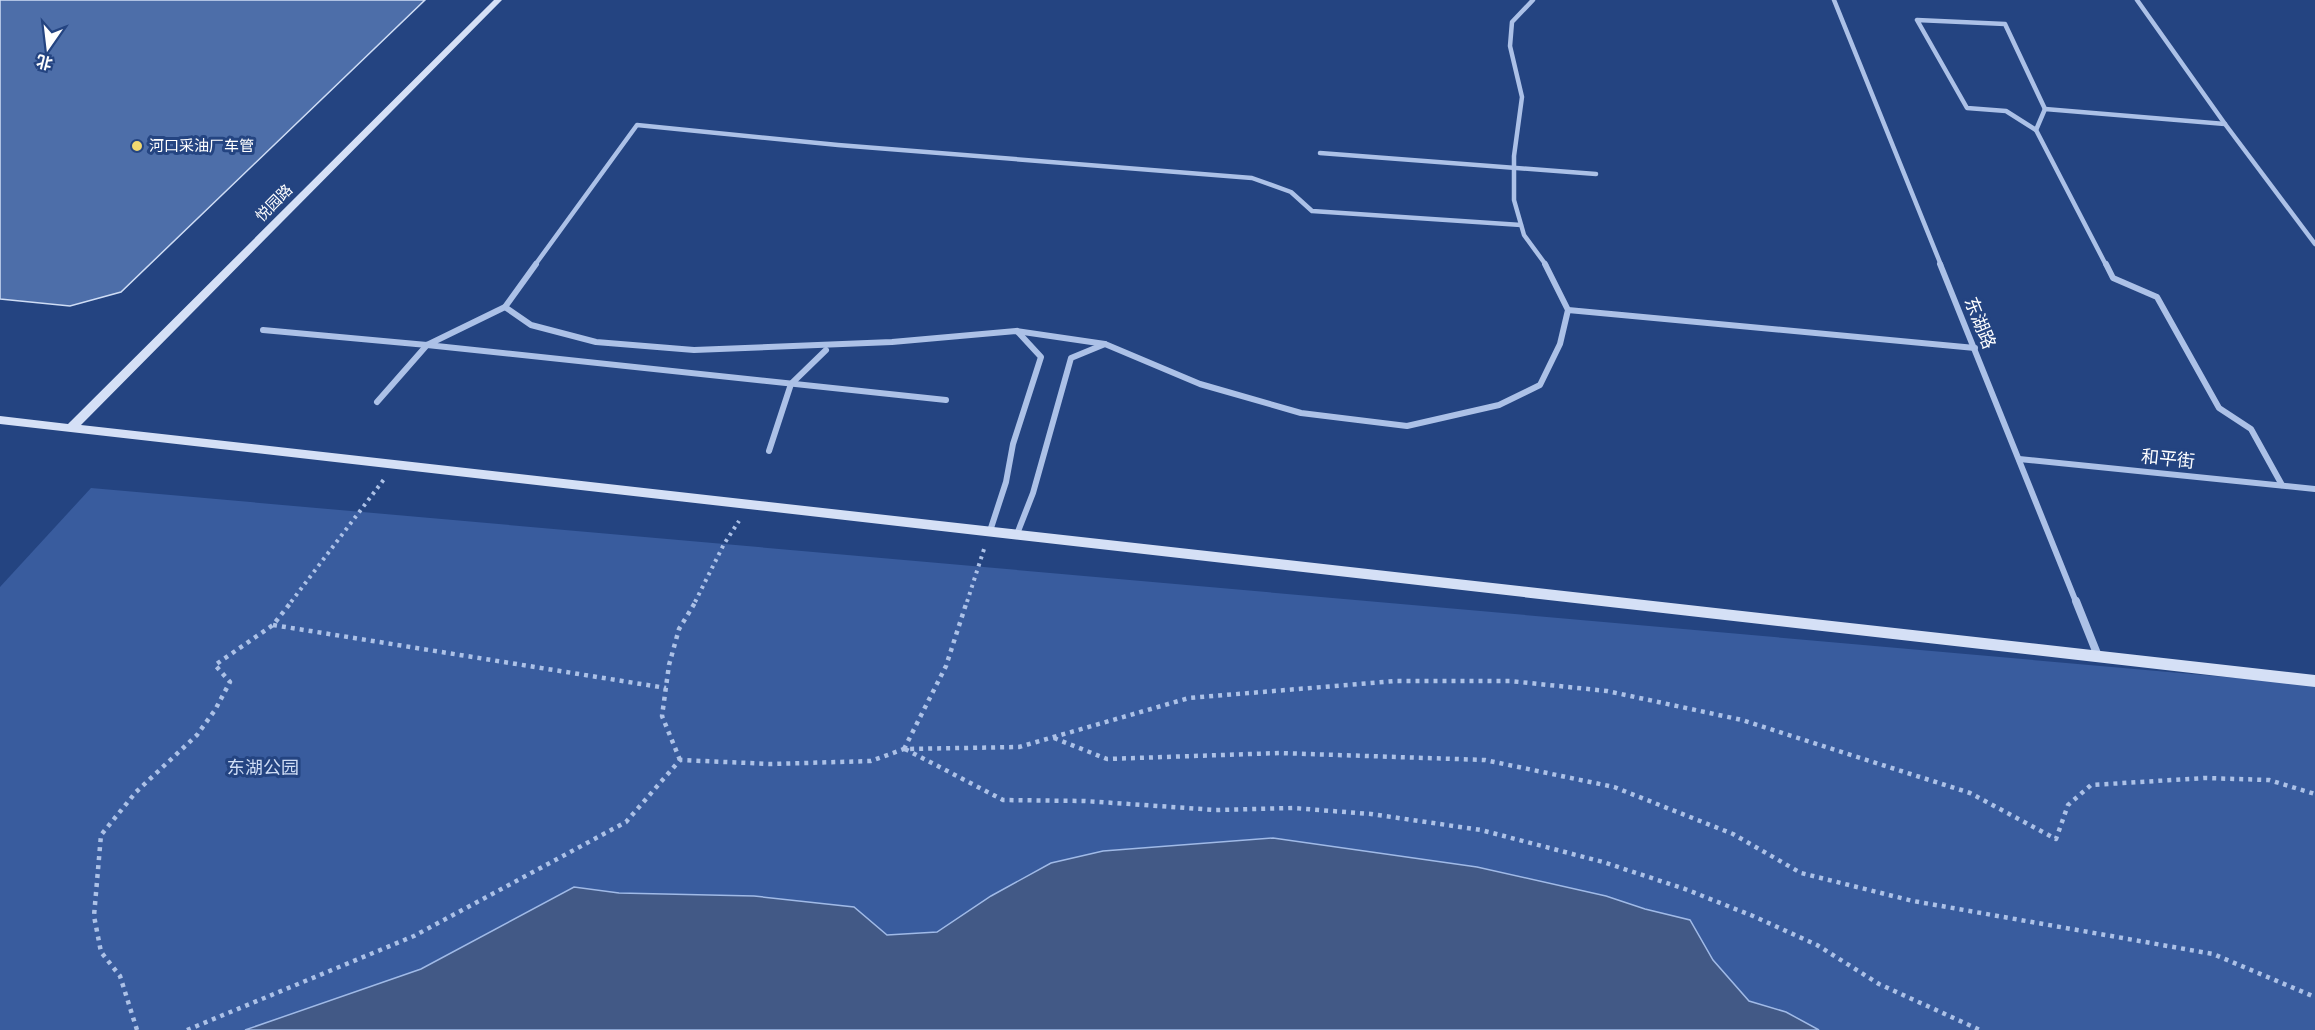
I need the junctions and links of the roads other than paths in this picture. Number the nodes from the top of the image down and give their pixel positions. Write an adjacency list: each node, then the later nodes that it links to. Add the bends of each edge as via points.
1 (498, 0): 25 (street, 悦园路)
2 (1533, 0): 9 (street, via 1512,22 1510,46 1522,97)
3 (1834, 0): 19 (street, 东湖路)
4 (2137, 0): 6 (street)
5 (2045, 109): 6 (street); 7 (street); 7 (street, via 2005,24 1917,20 1967,108 2006,111)
6 (2225, 124): 12 (street)
7 (2036, 130): 28 (street, via 2113,278 2157,297 2219,408 2251,429)
8 (1320, 153): 9 (street)
9 (1514, 168): 10 (street); 11 (street, via 1514,200)
10 (1596, 174)
11 (1521, 225): 13 (street, via 1312,211 1290,192 1252,178 636,125); 14 (street, via 1549,269)
12 (2315, 244)
13 (505, 307): 16 (street, via 531,325 596,342 694,350 892,342); 18 (street)
14 (1568, 310): 17 (street, via 1560,344 1540,385 1498,405 1407,426 1301,413 1200,384); 19 (street)
15 (263, 330): 18 (street)
16 (1016, 331): 17 (street); 30 (street, via 1041,357 1012,444 1006,482)
17 (1105, 344): 31 (street, via 1071,358 1033,493)
18 (427, 345): 21 (street); 23 (street)
19 (1975, 348): 27 (street, 东湖路)
20 (826, 350): 21 (street)
21 (791, 384): 22 (street); 26 (street)
22 (946, 400)
23 (376, 402)
24 (0, 420): 25 (street)
25 (71, 428): 30 (street)
26 (769, 451)
27 (2019, 459): 28 (street, 和平街); 32 (street, 东湖路)
28 (2282, 485): 29 (street, 和平街)
29 (2315, 489)
30 (990, 531): 31 (street)
31 (1017, 534): 32 (street)
32 (2098, 656): 33 (street)
33 (2315, 681)

